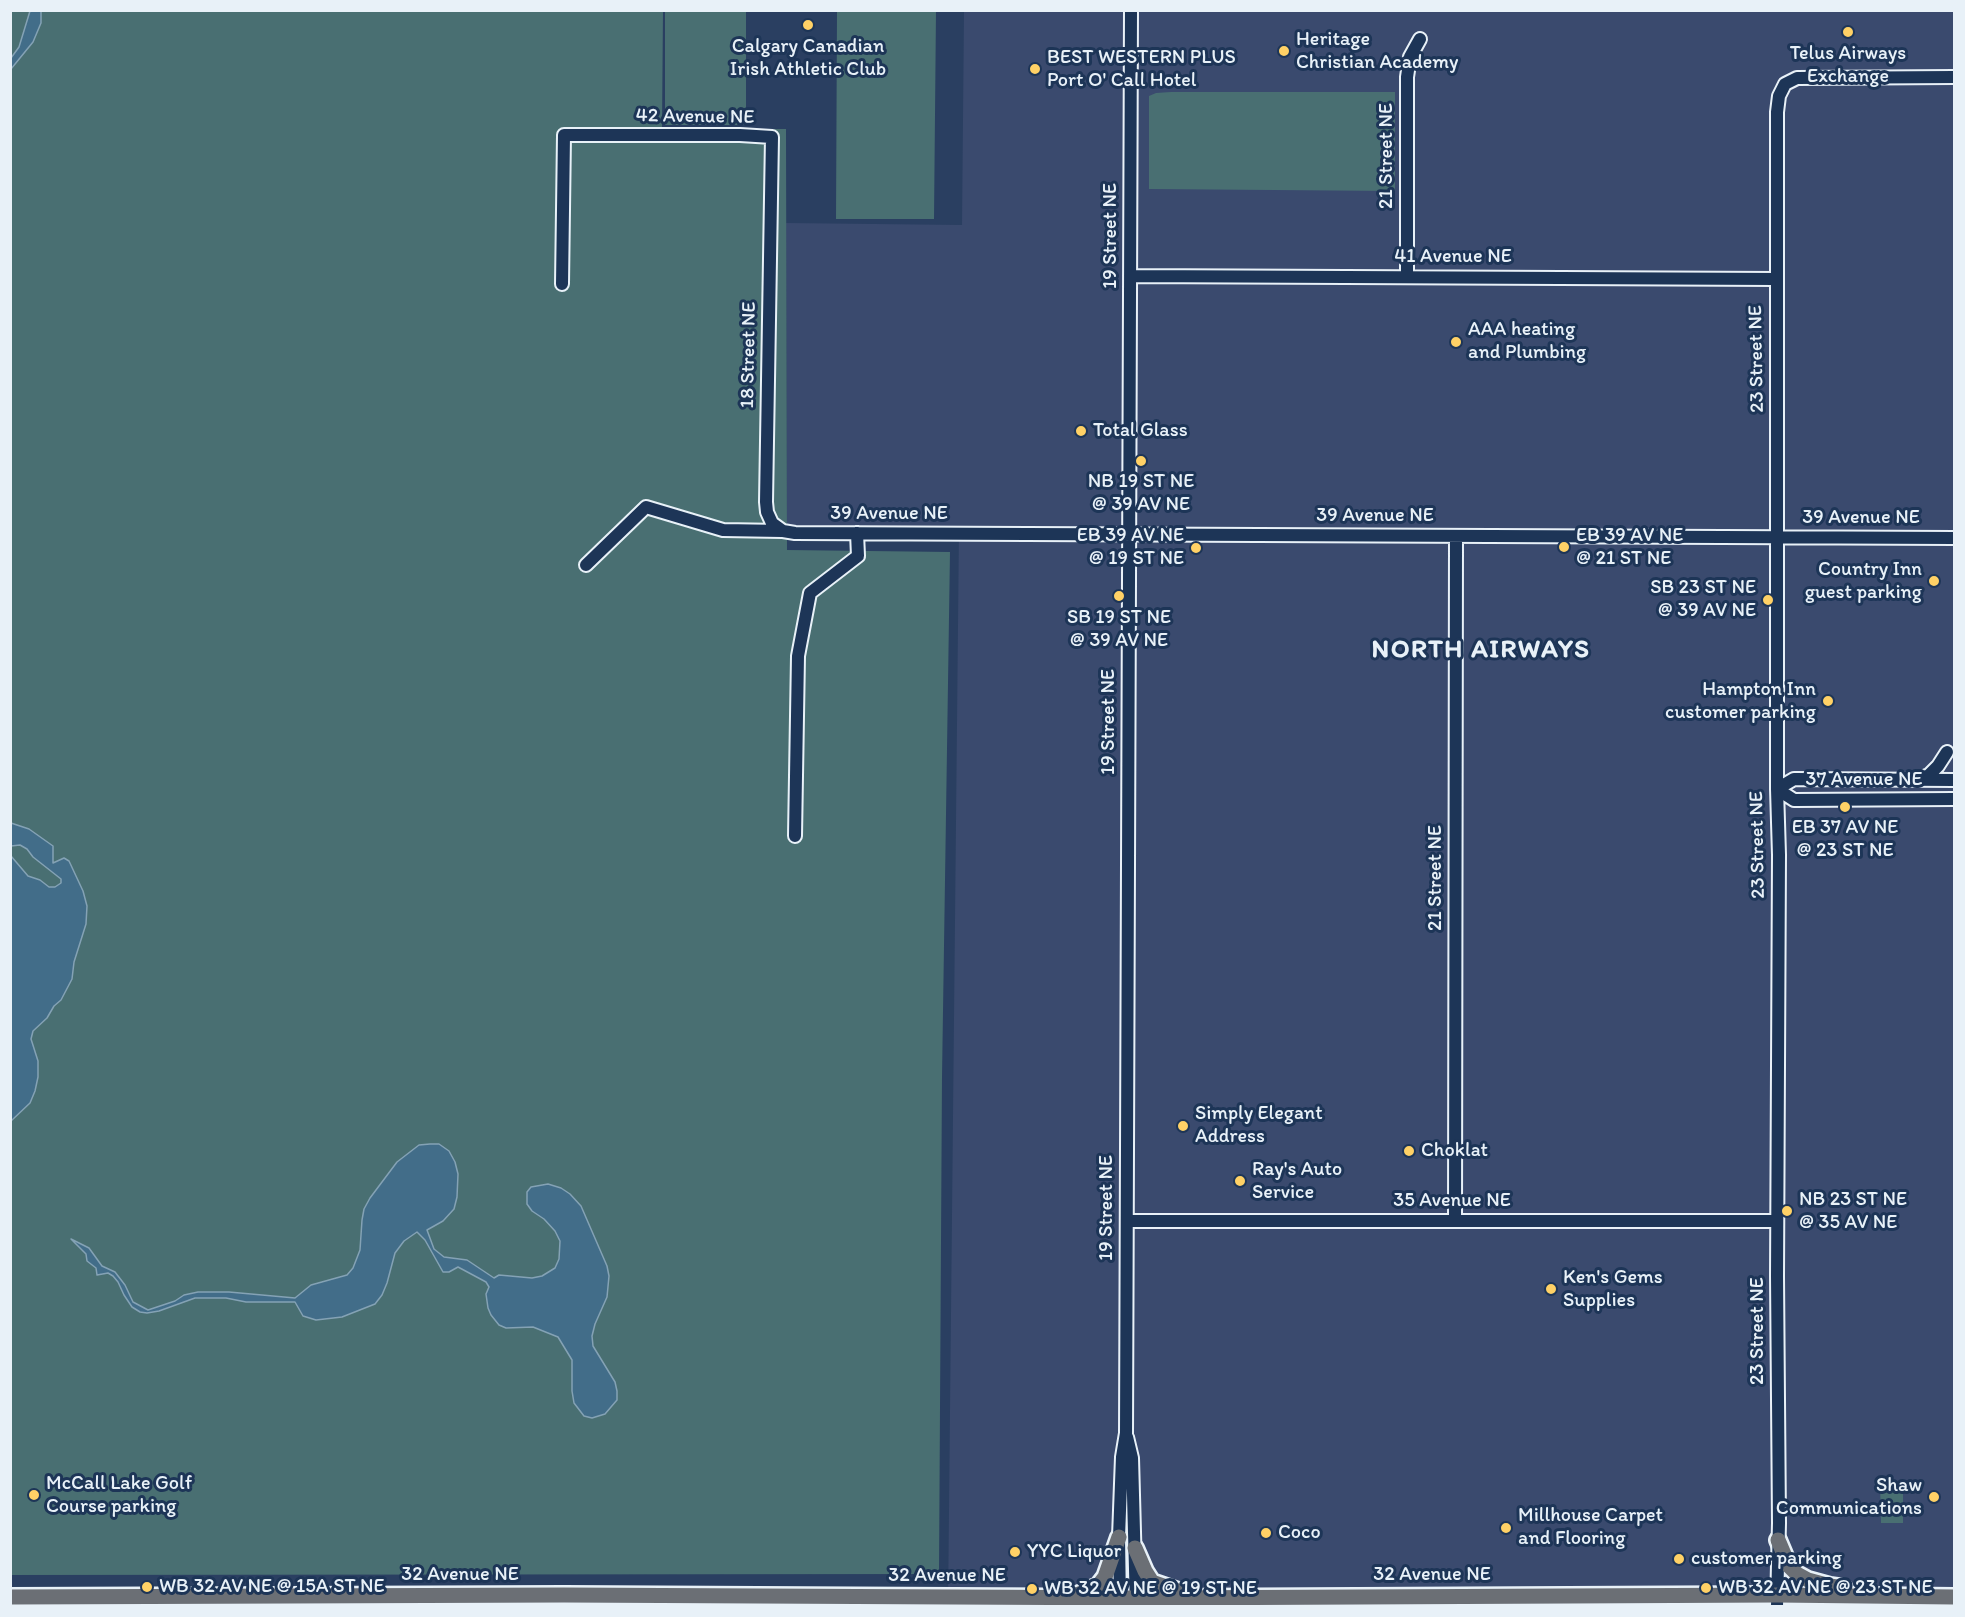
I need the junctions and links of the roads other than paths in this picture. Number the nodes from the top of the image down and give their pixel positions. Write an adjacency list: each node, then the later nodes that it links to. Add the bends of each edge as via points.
1 (1131, 10): 5 (street, 19 Street NE)
2 (1420, 39): 6 (street, 21 Street NE, via 1410,57 1407,77)
3 (1954, 77): 7 (street, 23 Street NE, via 1815,76 1785,84 1777,112)
4 (772, 161): 8 (street, 42 Avenue NE, via 772,137 564,135); 9 (street, 18 Street NE, via 766,502 772,523)
5 (1130, 276): 6 (street, 41 Avenue NE); 11 (street, 19 Street NE)
6 (1407, 276): 7 (street, 41 Avenue NE)
7 (1776, 279): 13 (street, 23 Street NE)
8 (562, 284)
9 (789, 532): 10 (street, 39 Avenue NE); 15 (street, 39 Avenue NE, via 723,530 646,507)
10 (857, 533): 11 (street, 39 Avenue NE); 22 (street, via 858,556 810,593 798,656)
11 (1129, 535): 12 (street, 39 Avenue NE); 23 (street, 19 Street NE)
12 (1456, 536): 13 (street, 39 Avenue NE); 24 (street, 21 Street NE)
13 (1778, 537): 14 (street, 39 Avenue NE); 19 (street, 23 Street NE)
14 (1954, 538)
15 (586, 565)
16 (1947, 752): 17 (street, via 1929,775)
17 (1918, 779): 18 (street, 37 Avenue NE); 19 (street, 37 Avenue NE, via 1794,779)
18 (1951, 780): 20 (street, via 1936,791)
19 (1777, 789): 20 (street, 37 Avenue NE, via 1794,800); 25 (street, 23 Street NE)
20 (1874, 799): 21 (street, 37 Avenue NE)
21 (1954, 799)
22 (795, 836)
23 (1127, 1221): 24 (street, 35 Avenue NE); 26 (street, 19 Street NE)
24 (1455, 1221): 25 (street, 35 Avenue NE)
25 (1777, 1221): 28 (street, 23 Street NE)
26 (1126, 1433): 27 (street, 19 Street NE); 29 (street, 19 Street NE, via 1132,1458)
27 (1119, 1537): 34 (main road, via 1098,1586); 37 (street, 19 Street NE)
28 (1779, 1540): 32 (main road, via 1789,1566 1808,1580); 35 (street, 23 Street NE)
29 (1135, 1548): 31 (main road, via 1152,1582); 37 (street, 19 Street NE)
30 (10, 1597): 36 (main road, 32 Avenue NE)
31 (1202, 1597): 35 (main road, 32 Avenue NE); 37 (main road, 32 Avenue NE)
32 (1900, 1597): 33 (main road, 32 Avenue NE); 35 (main road, 32 Avenue NE)
33 (1954, 1597)
34 (1071, 1598): 36 (main road, 32 Avenue NE, via 552,1595); 37 (main road, 32 Avenue NE)
35 (1777, 1601)
36 (215, 1602)
37 (1128, 1602)

